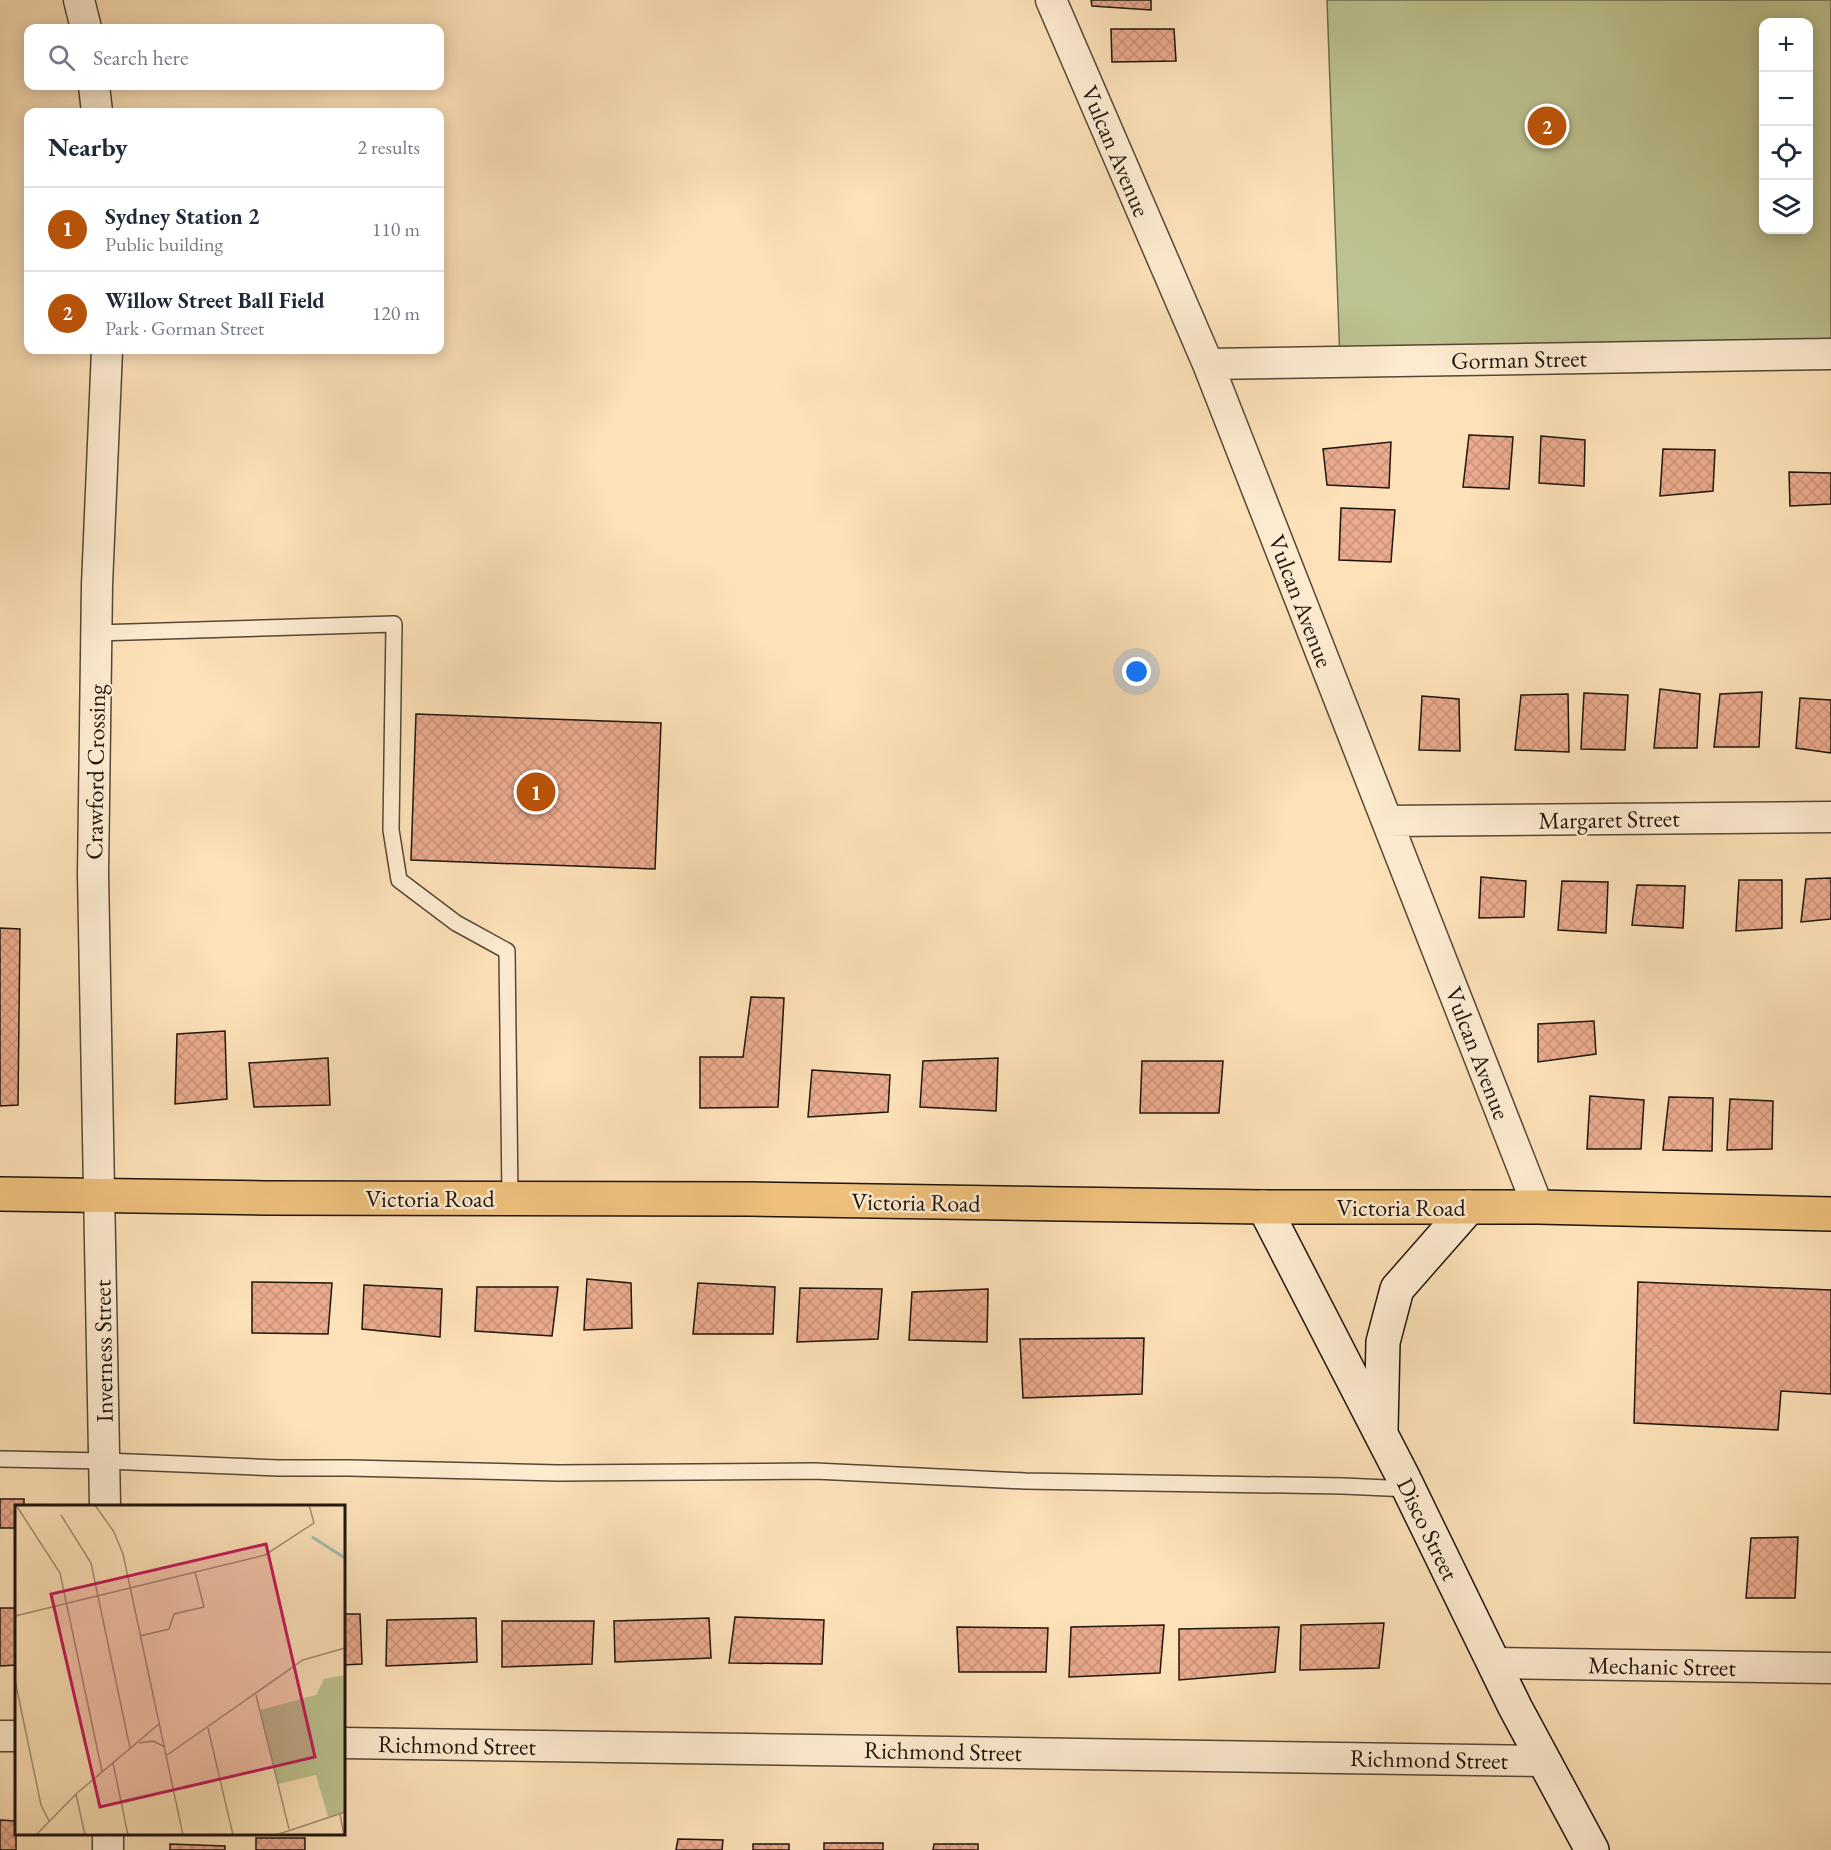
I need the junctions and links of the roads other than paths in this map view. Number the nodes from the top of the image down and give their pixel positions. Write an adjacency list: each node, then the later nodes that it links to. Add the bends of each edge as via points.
1 (79, 0): 3 (street)
2 (1051, 0): 8 (street, Vulcan Avenue)
3 (85, 24)
4 (94, 90): 5 (street)
5 (97, 108)
6 (107, 354): 9 (street, Crawford Crossing)
7 (1831, 354): 8 (street, Gorman Street)
8 (1208, 364): 11 (street, Vulcan Avenue)
9 (96, 633): 13 (street, Crawford Crossing, via 93,874); 14 (lane, via 394,624 391,830 399,880 456,923 507,951)
10 (1831, 817): 11 (street, Margaret Street)
11 (1387, 821): 16 (street, Vulcan Avenue)
12 (0, 1194): 13 (main road, Victoria Road)
13 (99, 1195): 14 (main road, Victoria Road); 21 (street, Inverness Street)
14 (510, 1198): 15 (main road, Victoria Road)
15 (1264, 1207): 17 (main road, Victoria Road); 19 (street, Disco Street)
16 (1538, 1207): 17 (main road, Victoria Road); 18 (main road, Victoria Road)
17 (1469, 1208): 19 (street, via 1397,1289 1383,1342)
18 (1831, 1214)
19 (1381, 1434): 22 (street, Disco Street)
20 (0, 1459): 21 (lane)
21 (105, 1461): 22 (lane, via 558,1473 815,1471 1025,1481); 23 (street, Inverness Street)
22 (1409, 1489): 24 (street, Disco Street)
23 (105, 1505)
24 (1493, 1663): 25 (street, Mechanic Street); 27 (street, Disco Street)
25 (1831, 1668)
26 (345, 1743): 27 (street, Richmond Street)
27 (1543, 1761): 28 (street, Disco Street)
28 (1592, 1850)

